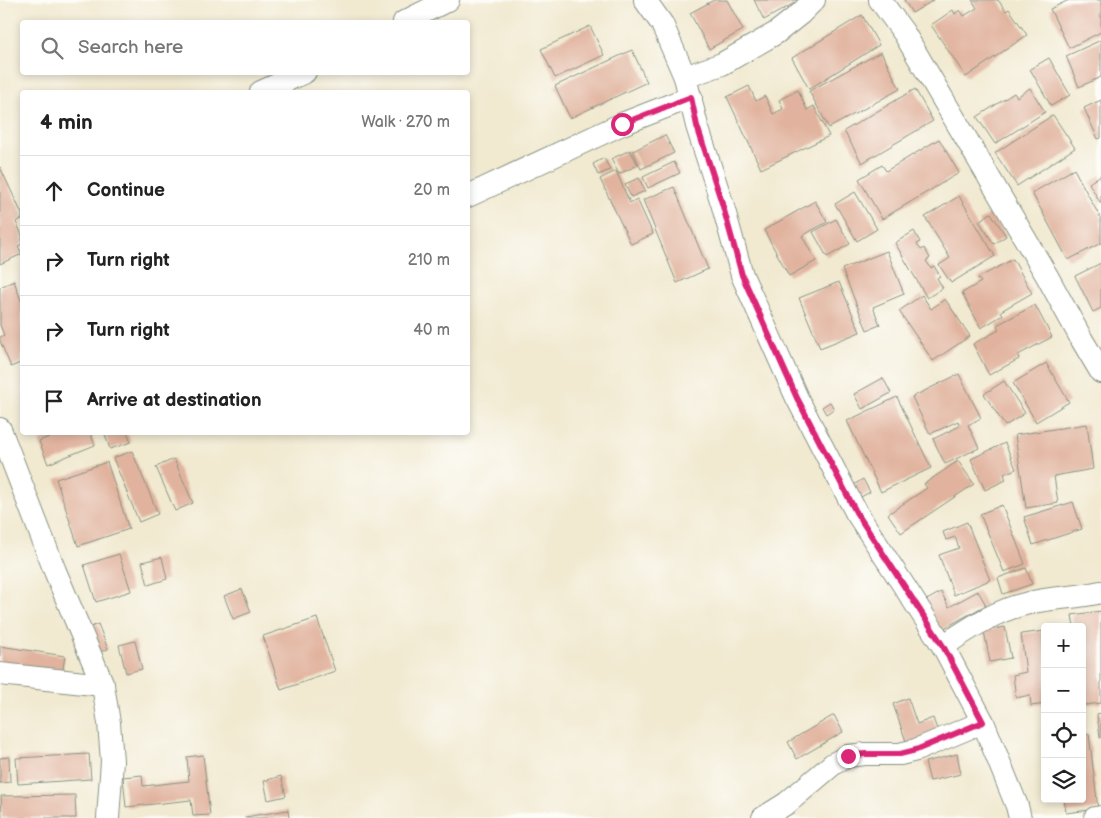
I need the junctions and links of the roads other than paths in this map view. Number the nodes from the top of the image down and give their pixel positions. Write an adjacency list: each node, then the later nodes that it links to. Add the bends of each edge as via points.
1 (448, 0): 5 (street)
2 (644, 0): 7 (street, via 662,24)
3 (814, 0): 7 (street, via 776,33)
4 (880, 0): 10 (street, via 904,33)
5 (408, 20)
6 (298, 75): 8 (street)
7 (688, 87): 9 (street, via 622,124); 13 (street, via 742,275 797,398 856,512)
8 (265, 90)
9 (470, 195)
10 (1101, 372)
11 (0, 429): 15 (street)
12 (1101, 592): 13 (street, via 1053,598 1002,610)
13 (943, 646): 16 (street)
14 (0, 674): 15 (street)
15 (103, 685): 18 (street, via 112,761)
16 (983, 722): 19 (street, via 916,750 900,754 848,756); 20 (street)
17 (1101, 817): 21 (street)
18 (108, 818)
19 (763, 818)
20 (1020, 818)
21 (1095, 818)

